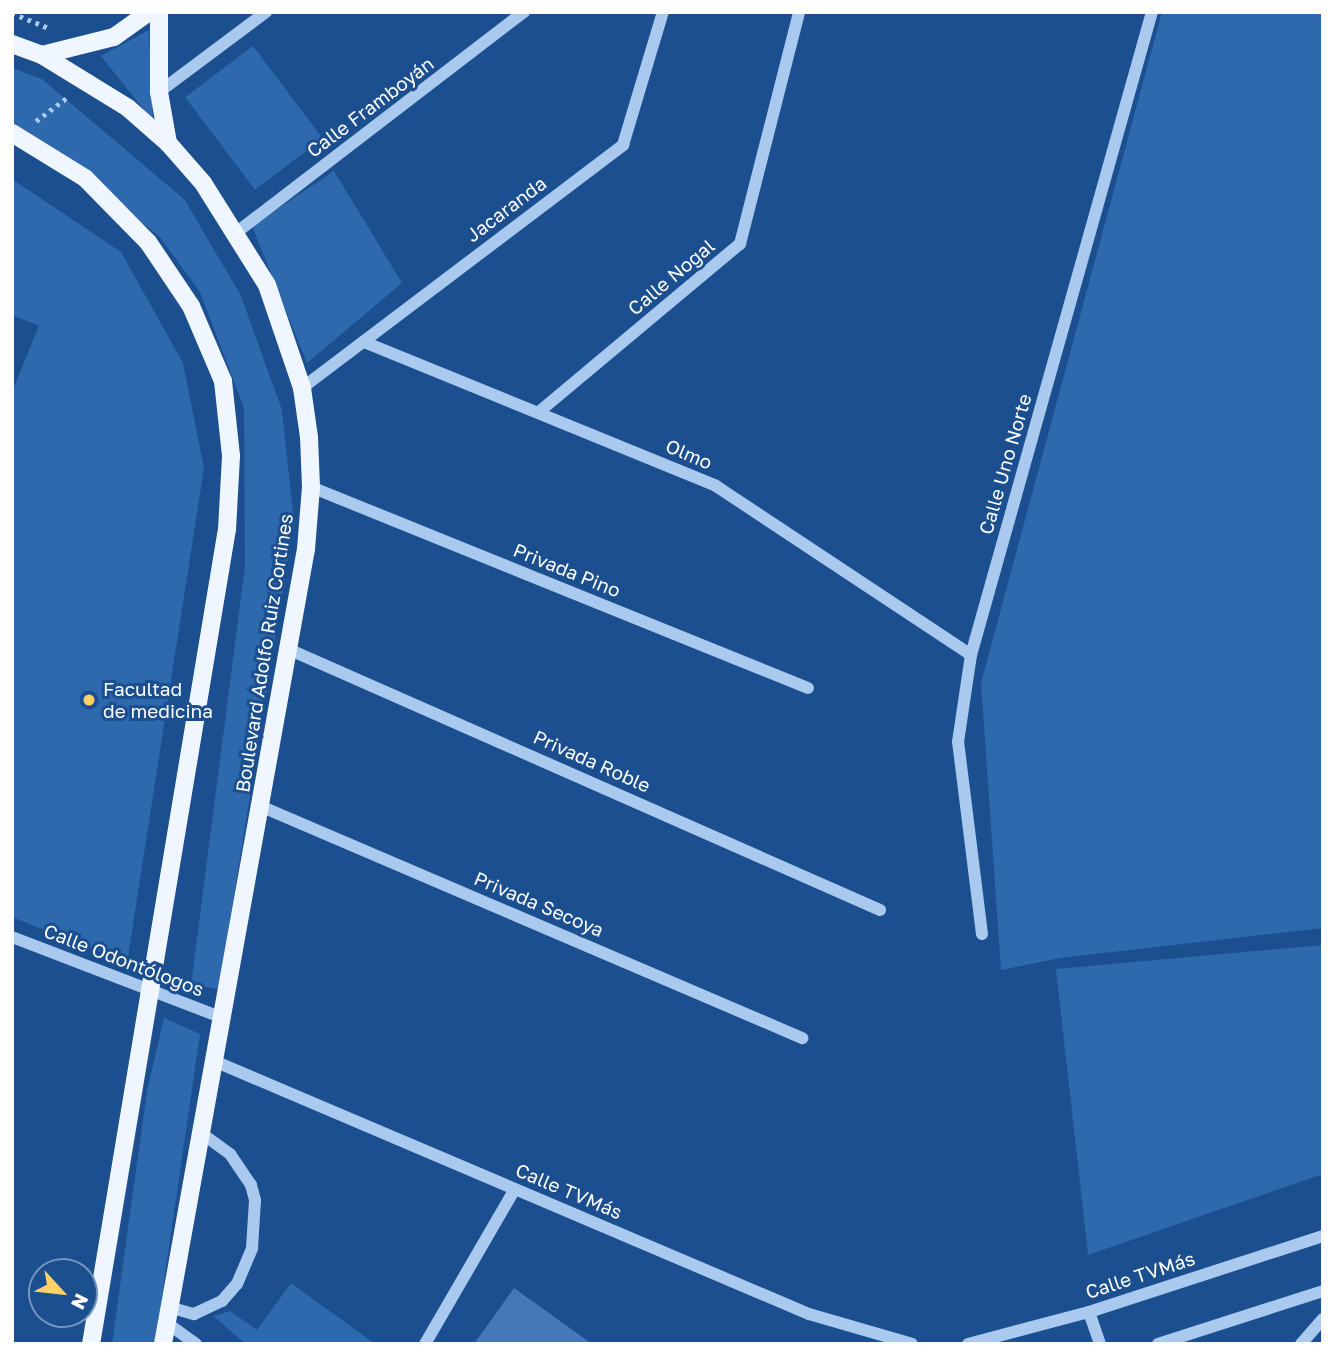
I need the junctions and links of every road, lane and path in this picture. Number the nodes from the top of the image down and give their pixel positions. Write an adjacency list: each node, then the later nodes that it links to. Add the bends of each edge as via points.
1 (149, 12): 9 (main road, via 114,37)
2 (159, 12): 11 (main road)
3 (266, 12): 11 (street)
4 (524, 12): 14 (street, Calle Framboyán)
5 (663, 12): 15 (street, Jacaranda, via 623,145)
6 (799, 12): 17 (street, Calle Nogal, via 740,244)
7 (1152, 12): 20 (street, Calle Uno Norte)
8 (12, 44): 9 (main road, Boulevard Adolfo Ruiz Cortines)
9 (42, 55): 10 (main road, Boulevard Adolfo Ruiz Cortines)
10 (89, 82): 12 (path); 13 (main road, Boulevard Adolfo Ruiz Cortines)
11 (159, 92): 13 (main road)
12 (15, 134): 26 (main road, via 85,178 148,242 191,306 223,381 231,456 227,529)
13 (168, 143): 14 (main road, Boulevard Adolfo Ruiz Cortines)
14 (237, 232): 16 (main road, Boulevard Adolfo Ruiz Cortines, via 267,285)
15 (364, 342): 16 (street, Jacaranda); 17 (street, Olmo)
16 (302, 388): 18 (main road, Boulevard Adolfo Ruiz Cortines)
17 (540, 411): 20 (street, Olmo, via 745,502)
18 (311, 487): 19 (main road, Boulevard Adolfo Ruiz Cortines, via 306,549); 21 (street, Privada Pino)
19 (288, 649): 22 (main road, Boulevard Adolfo Ruiz Cortines); 23 (street, Privada Roble)
20 (971, 655): 24 (street, Calle Uno Norte, via 958,742)
21 (808, 688)
22 (260, 806): 27 (main road, Boulevard Adolfo Ruiz Cortines); 28 (street, Privada Secoya)
23 (880, 909)
24 (982, 934)
25 (12, 937): 26 (street, Calle Odontólogos)
26 (151, 991): 27 (street, Calle Odontólogos); 37 (main road)
27 (223, 1018): 29 (main road, Boulevard Adolfo Ruiz Cortines)
28 (803, 1038)
29 (215, 1061): 30 (main road, Boulevard Adolfo Ruiz Cortines); 31 (street, Calle TVMás)
30 (201, 1133): 35 (main road, Boulevard Adolfo Ruiz Cortines); 35 (street, via 230,1154 251,1185 255,1200 251,1248 237,1284 222,1301 194,1314)
31 (515, 1189): 40 (street); 41 (street, Calle TVMás, via 809,1314)
32 (1323, 1236): 34 (street, Calle TVMás)
33 (1323, 1291): 44 (street)
34 (1089, 1311): 42 (street, Calle TVMás); 43 (street)
35 (168, 1315): 38 (main road, Boulevard Adolfo Ruiz Cortines); 39 (street)
36 (1323, 1318): 45 (street)
37 (91, 1344)
38 (163, 1344)
39 (195, 1344)
40 (425, 1344)
41 (912, 1344)
42 (968, 1344)
43 (1100, 1344)
44 (1158, 1344)
45 (1301, 1344)

